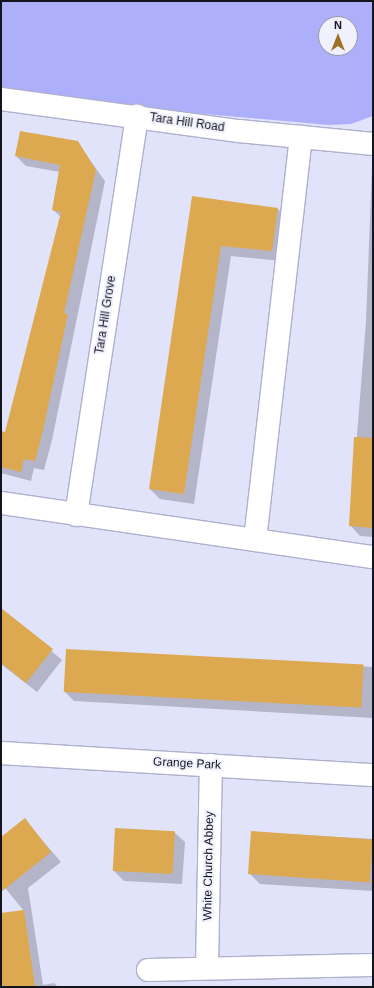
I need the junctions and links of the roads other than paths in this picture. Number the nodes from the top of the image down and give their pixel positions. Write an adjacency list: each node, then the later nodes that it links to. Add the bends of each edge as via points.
1 (1, 99): 2 (street, Tara Hill Road)
2 (137, 116): 3 (street, Tara Hill Road); 6 (street, Tara Hill Grove)
3 (301, 137): 4 (street, Tara Hill Road); 7 (street)
4 (373, 144)
5 (1, 503): 6 (street)
6 (76, 515): 7 (street)
7 (255, 540): 8 (street)
8 (373, 557)
9 (1, 753): 10 (street, Grange Park)
10 (210, 765): 11 (street, Grange Park); 13 (street, White Church Abbey)
11 (373, 775)
12 (373, 965): 13 (street)
13 (207, 967): 14 (street)
14 (148, 970)

